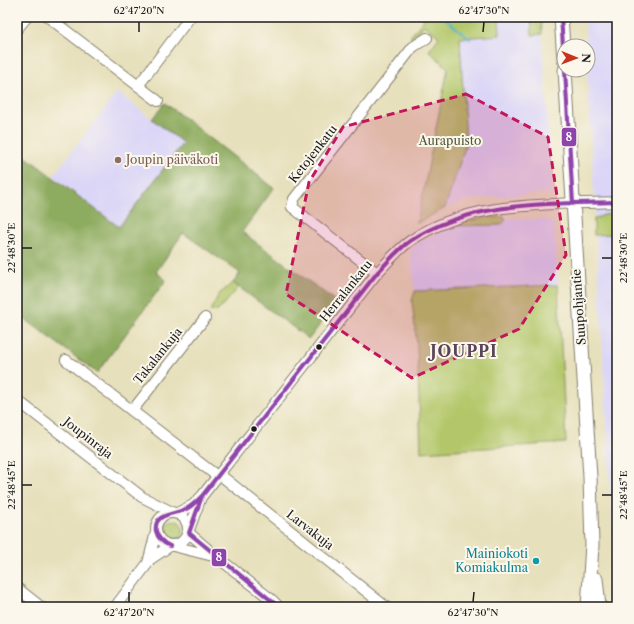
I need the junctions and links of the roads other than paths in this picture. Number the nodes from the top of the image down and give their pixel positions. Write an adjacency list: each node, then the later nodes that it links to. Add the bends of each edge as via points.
1 (27, 17): 5 (street)
2 (48, 17): 9 (street)
3 (190, 17): 9 (street)
4 (562, 17): 7 (main road)
5 (17, 30)
6 (427, 38): 13 (street, Ketojenkatu, via 413,47 294,199 292,207)
7 (563, 38)
8 (565, 78): 12 (main road, Suupohjantie)
9 (138, 86): 10 (street)
10 (158, 101)
11 (617, 202): 12 (street, Herralankatu)
12 (573, 204): 13 (street, Herralankatu, via 488,210 441,223 409,242); 24 (main road, Suupohjantie)
13 (376, 273): 18 (street, Herralankatu)
14 (205, 318): 17 (street, Takalankuja)
15 (66, 360): 17 (street, Larvakuja)
16 (17, 400): 20 (street, Joupinraja)
17 (132, 411): 18 (street, Larvakuja)
18 (218, 475): 19 (street, Herralankatu); 32 (street, Larvakuja)
19 (202, 496): 21 (street, Herralankatu, via 193,505); 23 (street, Herralankatu)
20 (142, 497): 21 (street, Joupinraja); 22 (street, Joupinraja, via 156,515)
21 (176, 513): 22 (street, via 161,517); 23 (street, via 187,522)
22 (156, 529): 25 (street, via 161,541); 27 (street)
23 (189, 531): 25 (street, via 181,543); 26 (street)
24 (592, 545): 33 (main road, Suupohjantie); 34 (main road, Suupohjantie)
25 (171, 546): 26 (street); 27 (street)
26 (217, 558): 31 (street)
27 (149, 560): 30 (street)
28 (17, 588): 29 (street)
29 (37, 606)
30 (115, 607)
31 (279, 607)
32 (386, 607)
33 (588, 607)
34 (599, 607)

